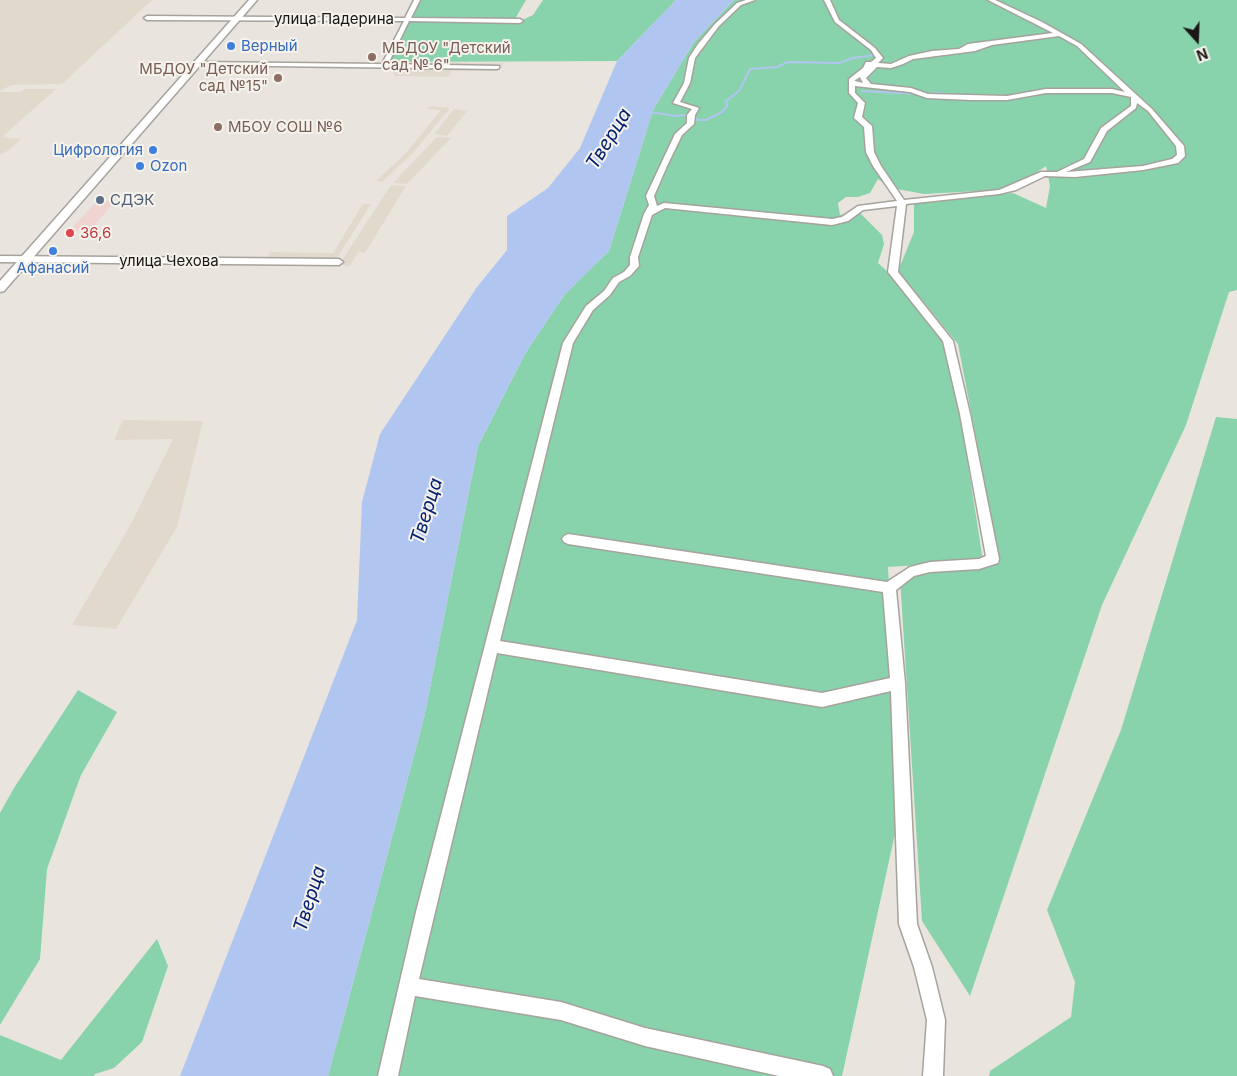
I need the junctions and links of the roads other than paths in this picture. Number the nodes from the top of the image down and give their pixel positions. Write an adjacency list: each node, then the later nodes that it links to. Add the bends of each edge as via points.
1 (253, 0): 7 (main road)
2 (417, 0): 8 (street)
3 (752, 0): 22 (street, via 739,4 717,25 692,58 687,83 676,103 696,108 690,124 679,134 663,166 650,196 653,205)
4 (826, 0): 12 (street, via 837,21 880,58 874,62)
5 (991, 0): 10 (street)
6 (147, 18): 7 (street, улица Падерина)
7 (237, 18): 8 (street, улица Падерина); 11 (main road)
8 (407, 19): 9 (street, улица Падерина); 13 (street)
9 (520, 21)
10 (1060, 34): 12 (street, via 968,46 961,51 911,57 890,66); 17 (street, via 1079,45)
11 (197, 64): 13 (street); 24 (main road)
12 (875, 65): 15 (street, via 868,63 866,69 851,80); 16 (street, via 862,78)
13 (384, 66): 14 (street)
14 (497, 67)
15 (852, 83): 16 (street); 19 (street, via 852,93 862,103 858,118 868,126 870,152)
16 (869, 86): 17 (street, via 911,90 927,96 971,98 1007,98 1046,91 1112,91)
17 (1134, 96): 18 (street, via 1134,107 1104,130 1087,160); 18 (street, via 1180,146 1181,156 1175,161 1143,168)
18 (1054, 174): 20 (street, via 1044,174 999,192)
19 (895, 190): 20 (street); 21 (street)
20 (918, 200): 21 (street)
21 (902, 202): 22 (street, via 861,208 845,219 832,222 664,205); 28 (street, via 893,272 948,341 993,559 980,564 930,567 910,572)
22 (648, 214): 29 (street, via 634,257 635,266 589,308 568,343)
23 (0, 259): 24 (street, улица Чехова)
24 (25, 260): 25 (street, улица Чехова); 26 (main road)
25 (338, 262)
26 (0, 288)
27 (568, 539): 28 (street)
28 (889, 588): 30 (street)
29 (493, 646): 30 (street, via 822,700); 31 (street)
30 (898, 683): 34 (street, via 908,924 936,1020)
31 (408, 986): 32 (street); 33 (street, via 561,1011 645,1037)
32 (388, 1076)
33 (823, 1076)
34 (933, 1076)

